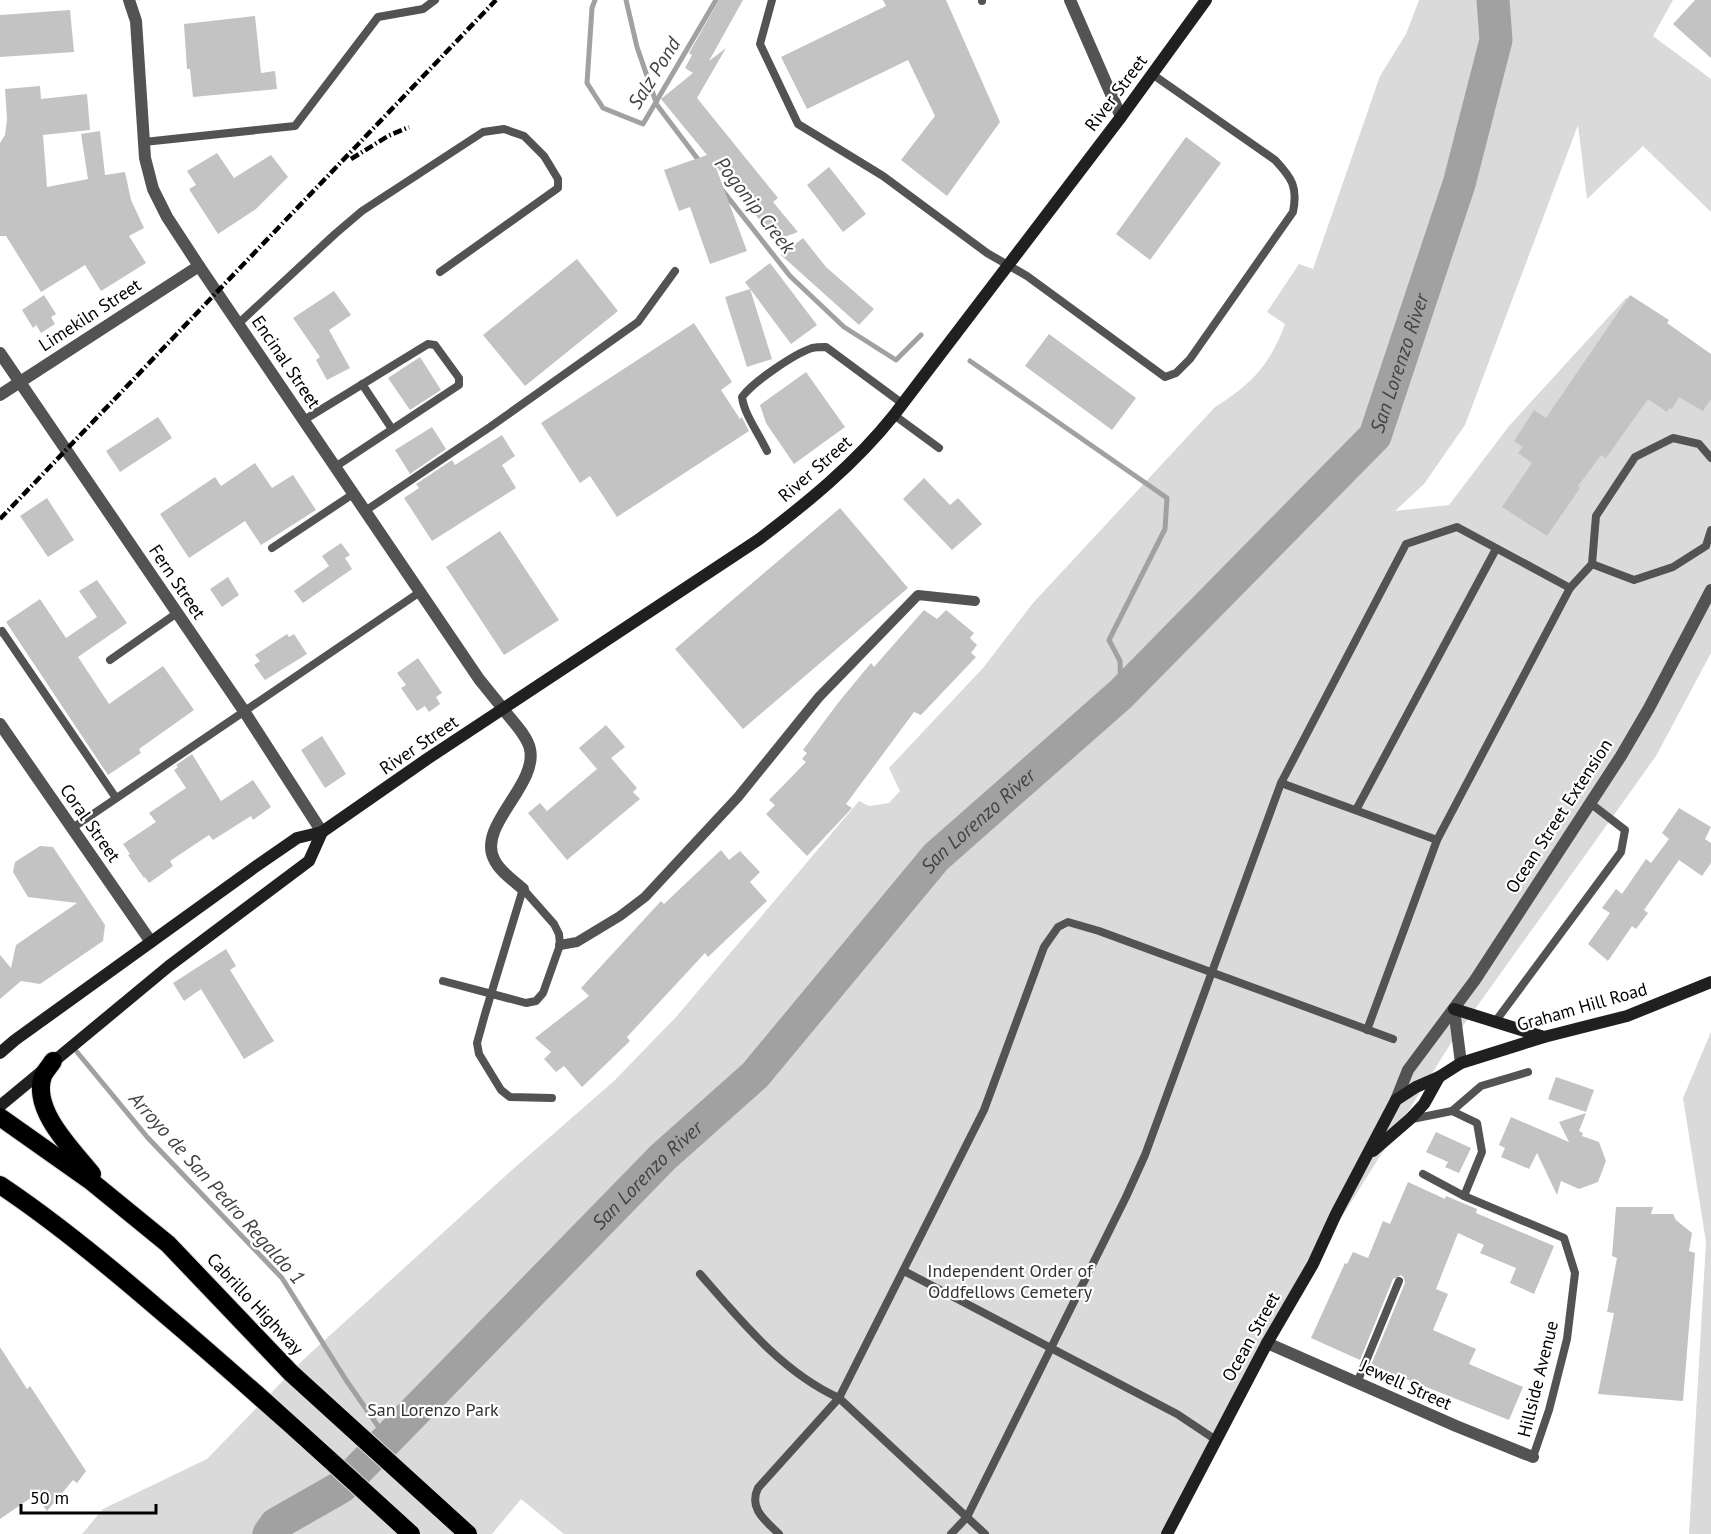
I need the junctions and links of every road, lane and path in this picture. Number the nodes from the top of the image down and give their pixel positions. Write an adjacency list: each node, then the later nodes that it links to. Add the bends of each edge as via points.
1 (129, 0): 8 (street, Encinal Street, via 136,21)
2 (435, 0): 8 (lane, via 423,9 378,17 295,126)
3 (772, 0): 9 (lane, via 760,44 798,124 884,176 987,253)
4 (1070, 0): 7 (street)
5 (1206, 0): 6 (main road, River Street)
6 (1152, 74): 7 (main road, River Street); 9 (lane, via 1275,160 1290,176 1297,195 1293,212 1190,359 1165,378)
7 (1121, 117): 9 (main road, River Street)
8 (144, 142): 10 (street, Encinal Street, via 153,189)
9 (1008, 264): 18 (main road, River Street)
10 (199, 266): 13 (street, Encinal Street); 15 (street, Limekiln Street)
11 (675, 271): 27 (lane, via 638,322)
12 (440, 272): 13 (lane, via 558,188 558,179 544,156 524,136 504,129 483,132 455,148 362,211)
13 (238, 324): 20 (street, Encinal Street)
14 (0, 353): 15 (street, Fern Street)
15 (19, 383): 17 (street, Limekiln Street); 36 (street, Fern Street)
16 (362, 384): 20 (lane); 21 (lane); 21 (lane, via 432,344 459,378 459,386)
17 (0, 396)
18 (903, 404): 19 (main road, River Street); 23 (lane, via 826,347 813,348 763,377 742,397 743,409)
19 (894, 416): 22 (lane); 39 (main road, River Street, via 804,506)
20 (304, 420): 25 (street, Encinal Street)
21 (392, 429): 25 (lane)
22 (939, 448)
23 (767, 451)
24 (1711, 458): 31 (lane, via 1699,444 1673,438 1635,457 1596,516)
25 (335, 467): 26 (street, Encinal Street)
26 (353, 494): 27 (street, Encinal Street); 29 (lane)
27 (364, 511): 34 (street, Encinal Street)
28 (1711, 530): 31 (lane, via 1706,546 1673,567 1634,580)
29 (272, 548)
30 (1496, 549): 32 (lane); 42 (lane, via 1457,527 1406,544); 45 (lane)
31 (1592, 564): 32 (lane)
32 (1570, 588): 48 (lane)
33 (1711, 590): 44 (street, Ocean Street Extension, via 1636,731)
34 (420, 592): 39 (street, Encinal Street); 40 (lane)
35 (975, 601): 51 (street, via 918,595 819,697 738,797 645,897 577,942)
36 (177, 613): 38 (lane); 40 (street, Fern Street)
37 (0, 632): 43 (lane)
38 (111, 660)
39 (504, 710): 47 (main road, River Street); 49 (street, Encinal Street, via 528,744 531,760 490,847 495,862)
40 (244, 711): 43 (lane); 47 (street, Fern Street)
41 (0, 724): 46 (street, Coral Street)
42 (1281, 783): 45 (lane); 52 (lane)
43 (116, 798): 46 (lane)
44 (1590, 803): 56 (street, Ocean Street Extension); 57 (lane, via 1626,830 1621,852)
45 (1356, 810): 48 (lane)
46 (71, 829): 50 (street, Coral Street)
47 (322, 832): 50 (main road, River Street, via 297,838); 62 (main road, via 309,861 169,966)
48 (1437, 840): 58 (lane)
49 (523, 890): 51 (lane, via 554,924); 55 (lane)
50 (151, 942): 61 (main road, River Street)
51 (560, 945): 55 (lane, via 543,993 536,1001)
52 (1212, 972): 58 (lane); 77 (lane, via 1099,931 1068,922 1058,927 1044,947 984,1110); 81 (lane, via 1140,1165)
53 (443, 981): 55 (lane)
54 (1711, 982): 59 (main road, Graham Hill Road, via 1627,1016)
55 (490, 995): 66 (lane, via 477,1043 479,1054 501,1090 510,1097)
56 (1454, 1009): 57 (main road); 63 (street); 67 (street, Ocean Street, via 1408,1070)
57 (1495, 1022): 59 (main road)
58 (1367, 1030): 60 (lane)
59 (1544, 1037): 63 (main road, Graham Hill Road)
60 (1393, 1039)
61 (0, 1053)
62 (53, 1061): 68 (main road); 75 (highway, via 43,1074 43,1104 51,1121)
63 (1461, 1063): 65 (main road, Ocean Street)
64 (1528, 1072): 69 (lane, via 1481,1086)
65 (1439, 1077): 67 (main road, Ocean Street); 71 (main road, Ocean Street)
66 (552, 1098)
67 (1396, 1100): 72 (main road, Ocean Street)
68 (0, 1106)
69 (1452, 1111): 71 (lane); 76 (lane, via 1477,1123 1482,1152)
70 (0, 1118): 75 (highway, Cabrillo Highway)
71 (1410, 1119): 72 (main road, Ocean Street)
72 (1367, 1156): 80 (main road, Ocean Street, via 1313,1264)
73 (1423, 1174): 76 (lane)
74 (0, 1185): 87 (highway, via 96,1256 267,1402)
75 (108, 1195): 88 (highway, Cabrillo Highway, via 183,1258 291,1373)
76 (1464, 1196): 85 (lane, Hillside Avenue, via 1564,1238 1575,1273 1567,1339)
77 (904, 1271): 81 (lane); 83 (lane)
78 (700, 1274): 83 (lane, via 773,1353 821,1390)
79 (1399, 1281): 82 (lane)
80 (1267, 1343): 82 (street, Jewell Street); 84 (main road, Ocean Street)
81 (1051, 1347): 84 (lane, via 1177,1414); 86 (lane)
82 (1357, 1383): 85 (street, Jewell Street)
83 (839, 1398): 86 (lane); 89 (lane, via 755,1494 759,1514)
84 (1216, 1440): 92 (main road, Ocean Street)
85 (1533, 1457)
86 (967, 1517): 90 (lane); 91 (lane)
87 (411, 1534)
88 (468, 1534)
89 (779, 1534)
90 (951, 1534)
91 (985, 1534)
92 (1167, 1534)

